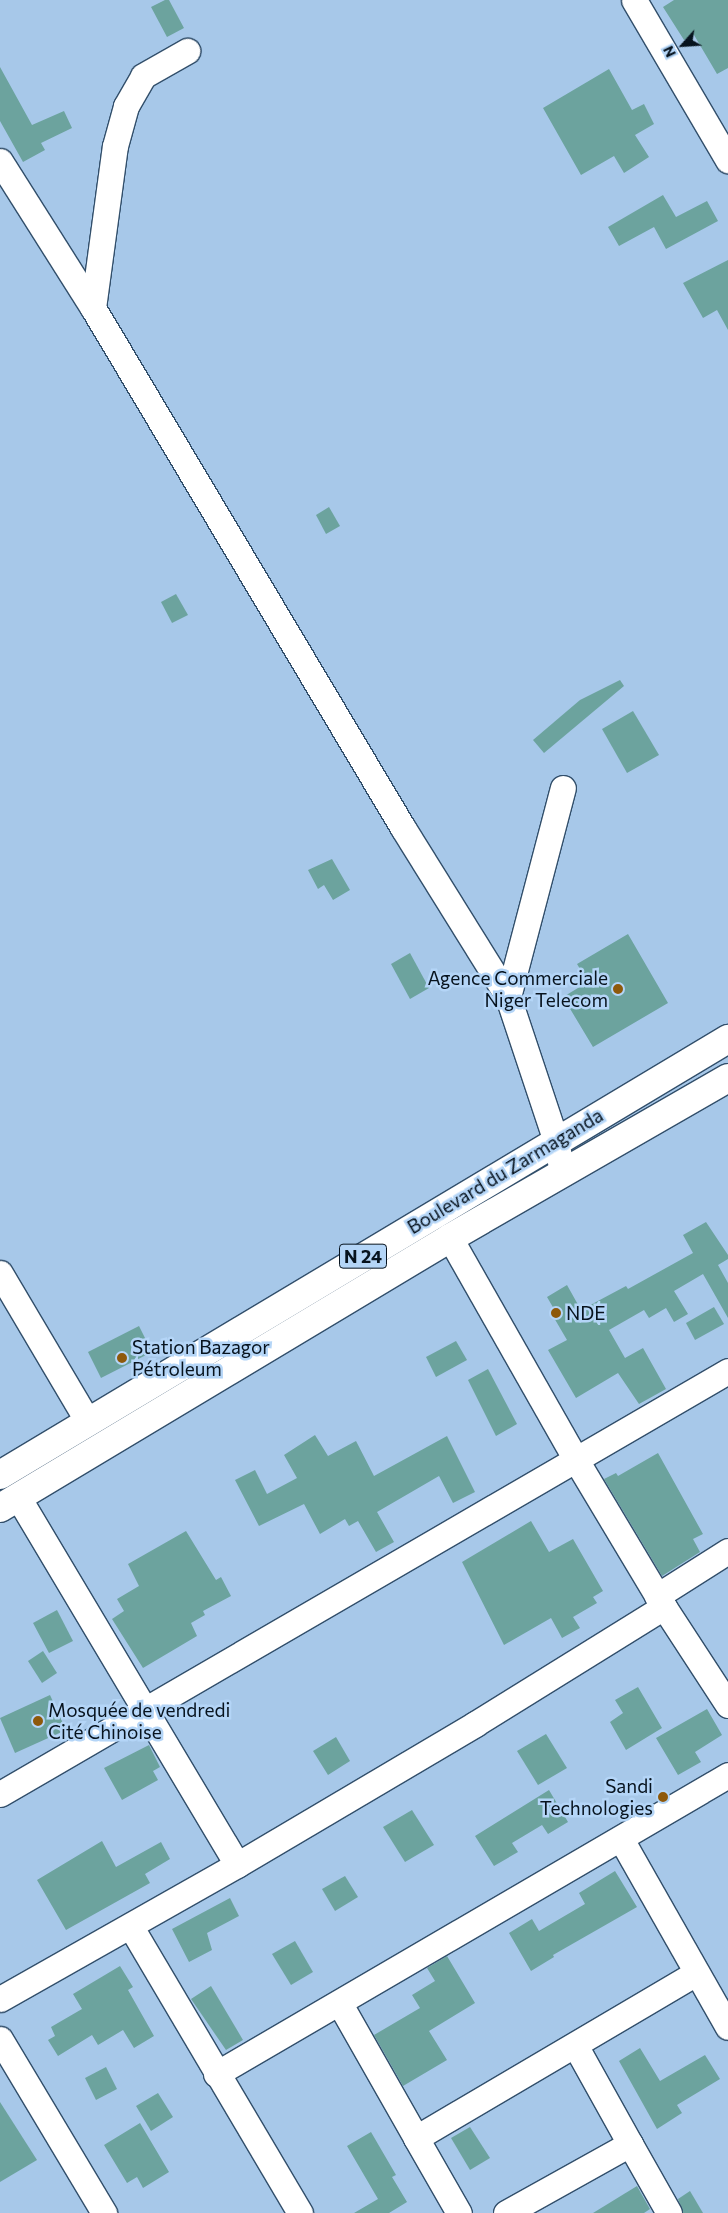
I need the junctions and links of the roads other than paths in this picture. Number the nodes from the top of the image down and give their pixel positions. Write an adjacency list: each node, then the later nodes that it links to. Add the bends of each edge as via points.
1 (634, 0): 3 (street)
2 (187, 51): 5 (street, via 143,76 126,106 115,146)
3 (728, 160)
4 (0, 161): 5 (street)
5 (93, 308): 7 (street)
6 (563, 788): 7 (street)
7 (508, 997): 10 (street)
8 (728, 1039): 10 (main road, Boulevard du Zarmaganda / N 24)
9 (728, 1078): 11 (main road, Boulevard du Zarmaganda / N 24)
10 (556, 1141): 11 (street); 15 (main road, Boulevard du Zarmaganda / N 24)
11 (562, 1172): 12 (main road, Boulevard du Zarmaganda / N 24)
12 (450, 1238): 16 (main road, Boulevard du Zarmaganda / N 24); 18 (street)
13 (0, 1272): 17 (street)
14 (728, 1371): 18 (street)
15 (144, 1388): 16 (main road); 17 (main road, Boulevard du Zarmaganda / N 24)
16 (160, 1411): 20 (main road, Boulevard du Zarmaganda / N 24)
17 (88, 1422): 19 (main road, Boulevard du Zarmaganda / N 24)
18 (576, 1460): 22 (street); 24 (street)
19 (0, 1474)
20 (9, 1502): 24 (street)
21 (728, 1551): 22 (street)
22 (661, 1601): 23 (street); 28 (street, via 475,1724)
23 (728, 1705)
24 (145, 1710): 26 (street); 28 (street)
25 (728, 1775): 27 (street)
26 (0, 1794)
27 (621, 1839): 30 (street); 32 (street)
28 (237, 1865): 29 (street)
29 (131, 1928): 31 (street); 36 (street)
30 (696, 1974): 33 (street); 35 (street)
31 (0, 1999)
32 (340, 2004): 36 (street); 37 (street)
33 (728, 2027)
34 (0, 2039): 39 (street)
35 (574, 2045): 37 (street); 38 (street)
36 (216, 2074): 40 (street)
37 (416, 2138): 41 (street)
38 (630, 2144): 42 (street); 43 (street)
39 (104, 2213)
40 (300, 2213)
41 (459, 2213)
42 (506, 2213)
43 (669, 2213)

